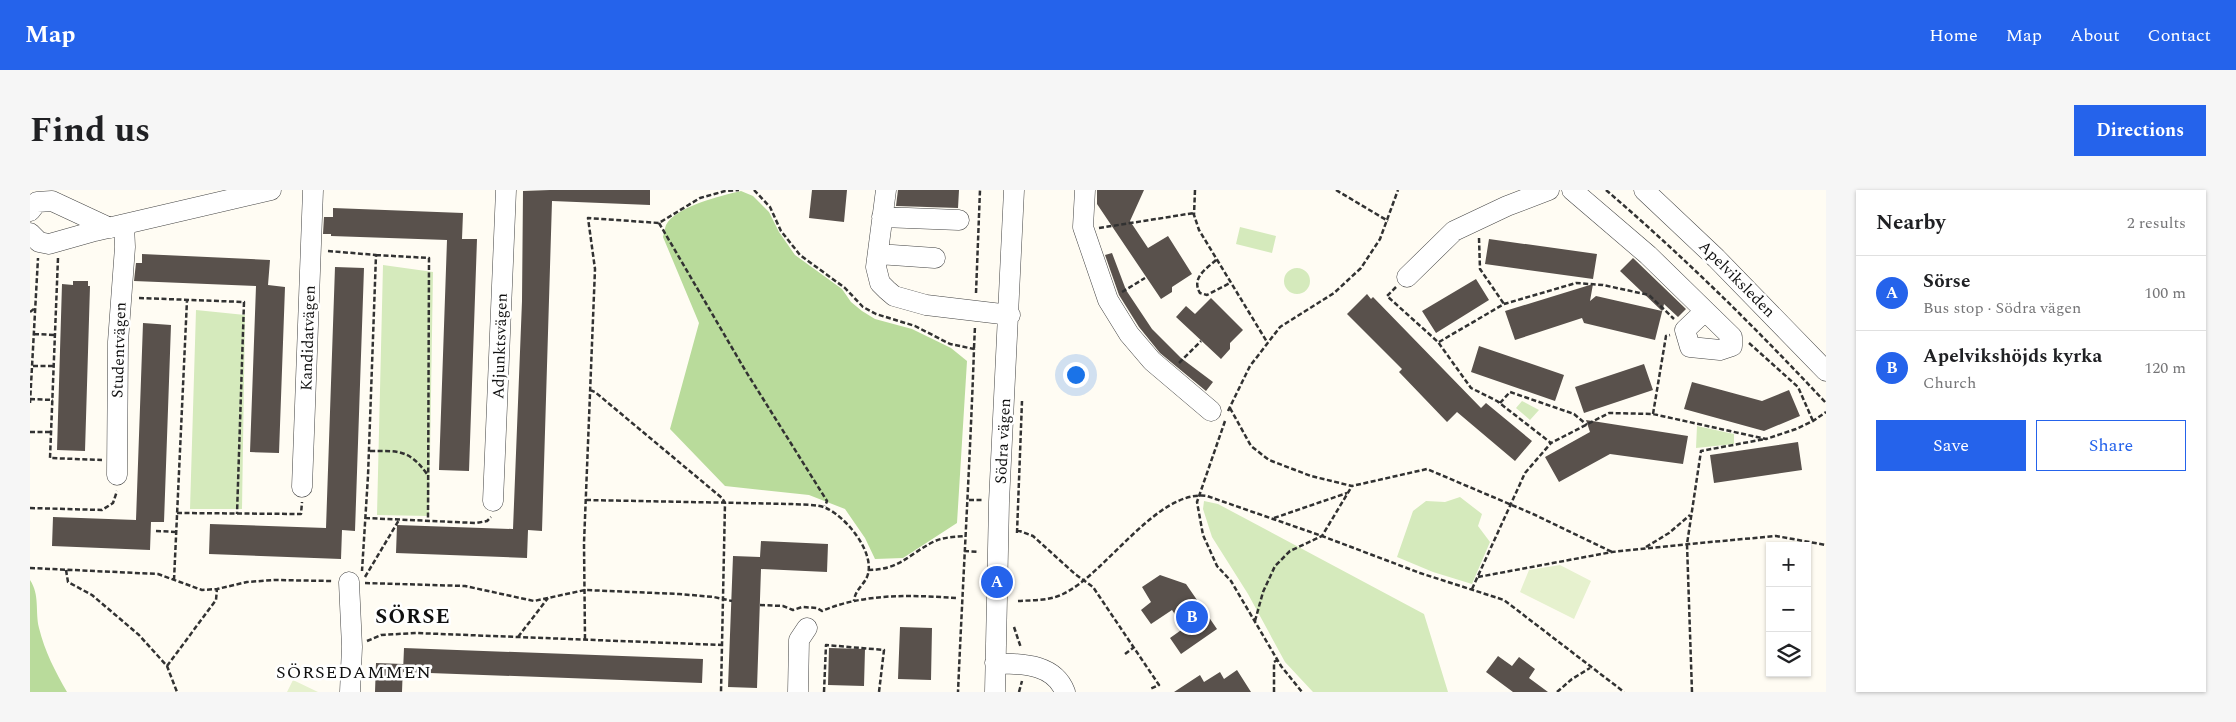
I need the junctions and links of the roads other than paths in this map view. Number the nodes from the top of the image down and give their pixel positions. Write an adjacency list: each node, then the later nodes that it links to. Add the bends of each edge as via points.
1 (271, 190): 13 (street)
2 (313, 190): 23 (street, Kandidatvägen)
3 (506, 190): 24 (street, Adjunktsvägen)
4 (886, 190): 11 (street)
5 (1014, 190): 19 (street, Södra vägen)
6 (1086, 190): 21 (street, via 1084,230 1108,300 1129,334 1167,375)
7 (1549, 190): 17 (street, via 1454,231)
8 (1572, 190): 18 (street, via 1648,255)
9 (1644, 190): 20 (street, Apelviksleden)
10 (30, 211): 13 (street, via 37,202 52,200)
11 (882, 217): 12 (street); 15 (street)
12 (958, 220)
13 (117, 227): 14 (street); 22 (street, Studentvägen, via 125,246 118,342)
14 (43, 239)
15 (878, 254): 16 (street); 19 (street, via 876,267 880,283 894,296 926,305)
16 (935, 258)
17 (1407, 277)
18 (1705, 311): 18 (street, via 1732,337 1732,346 1720,350 1690,347 1685,330)
19 (1010, 315): 27 (street, Södra vägen, via 999,510)
20 (1826, 370)
21 (1220, 409)
22 (116, 468)
23 (302, 487)
24 (493, 501)
25 (355, 582): 28 (street)
26 (807, 628): 29 (street, via 799,640)
27 (995, 663): 30 (street, Södra vägen); 31 (street, via 1022,664 1049,672)
28 (350, 692)
29 (798, 692)
30 (995, 692)
31 (1065, 692)

